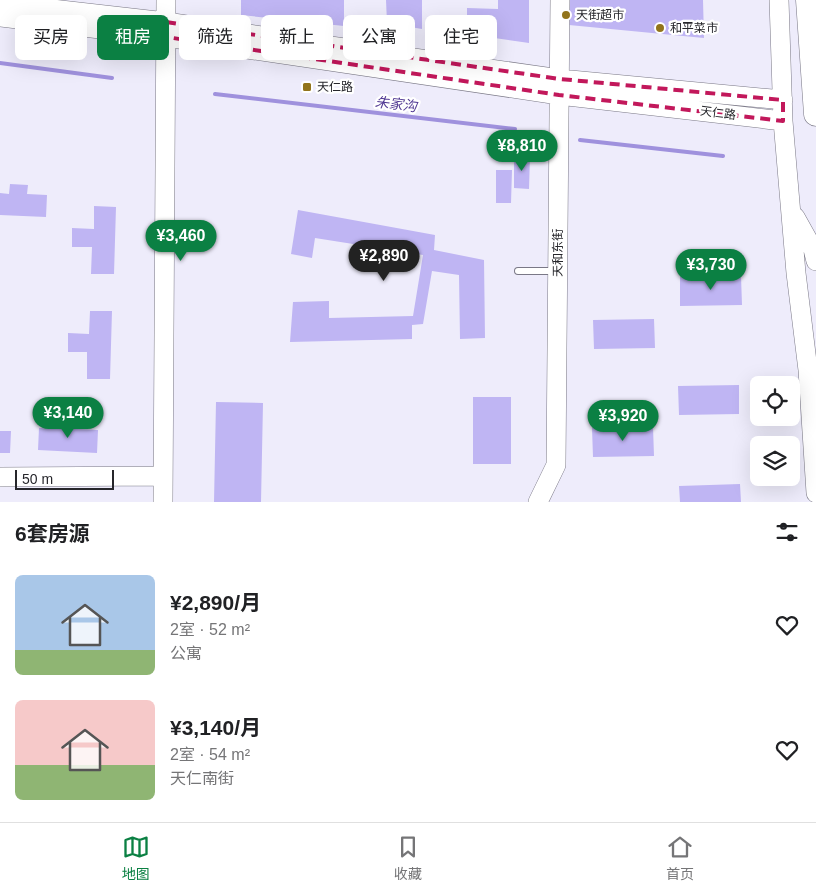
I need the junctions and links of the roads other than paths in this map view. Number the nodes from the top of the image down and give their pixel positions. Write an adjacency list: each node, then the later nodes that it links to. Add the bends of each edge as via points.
1 (166, 0): 6 (street)
2 (560, 0): 12 (street, 天和东街)
3 (779, 0): 13 (street)
4 (808, 0): 14 (highway)
5 (0, 3): 8 (street, 天仁路)
6 (166, 15)
7 (0, 17): 9 (street, 天仁路)
8 (97, 19)
9 (97, 25)
10 (169, 30): 12 (street, 天仁路)
11 (166, 60): 20 (street)
12 (560, 87): 13 (street, 天仁路); 15 (street, 天仁路); 19 (street, 天和东街)
13 (783, 100): 15 (street)
14 (816, 114)
15 (783, 121): 16 (street)
16 (791, 209): 17 (street); 22 (street, via 808,370)
17 (816, 261)
18 (518, 271): 19 (lane)
19 (558, 271): 24 (street, 天和东街, via 556,465)
20 (162, 476): 21 (street); 23 (street)
21 (0, 477)
22 (816, 493)
23 (163, 502)
24 (538, 502)

